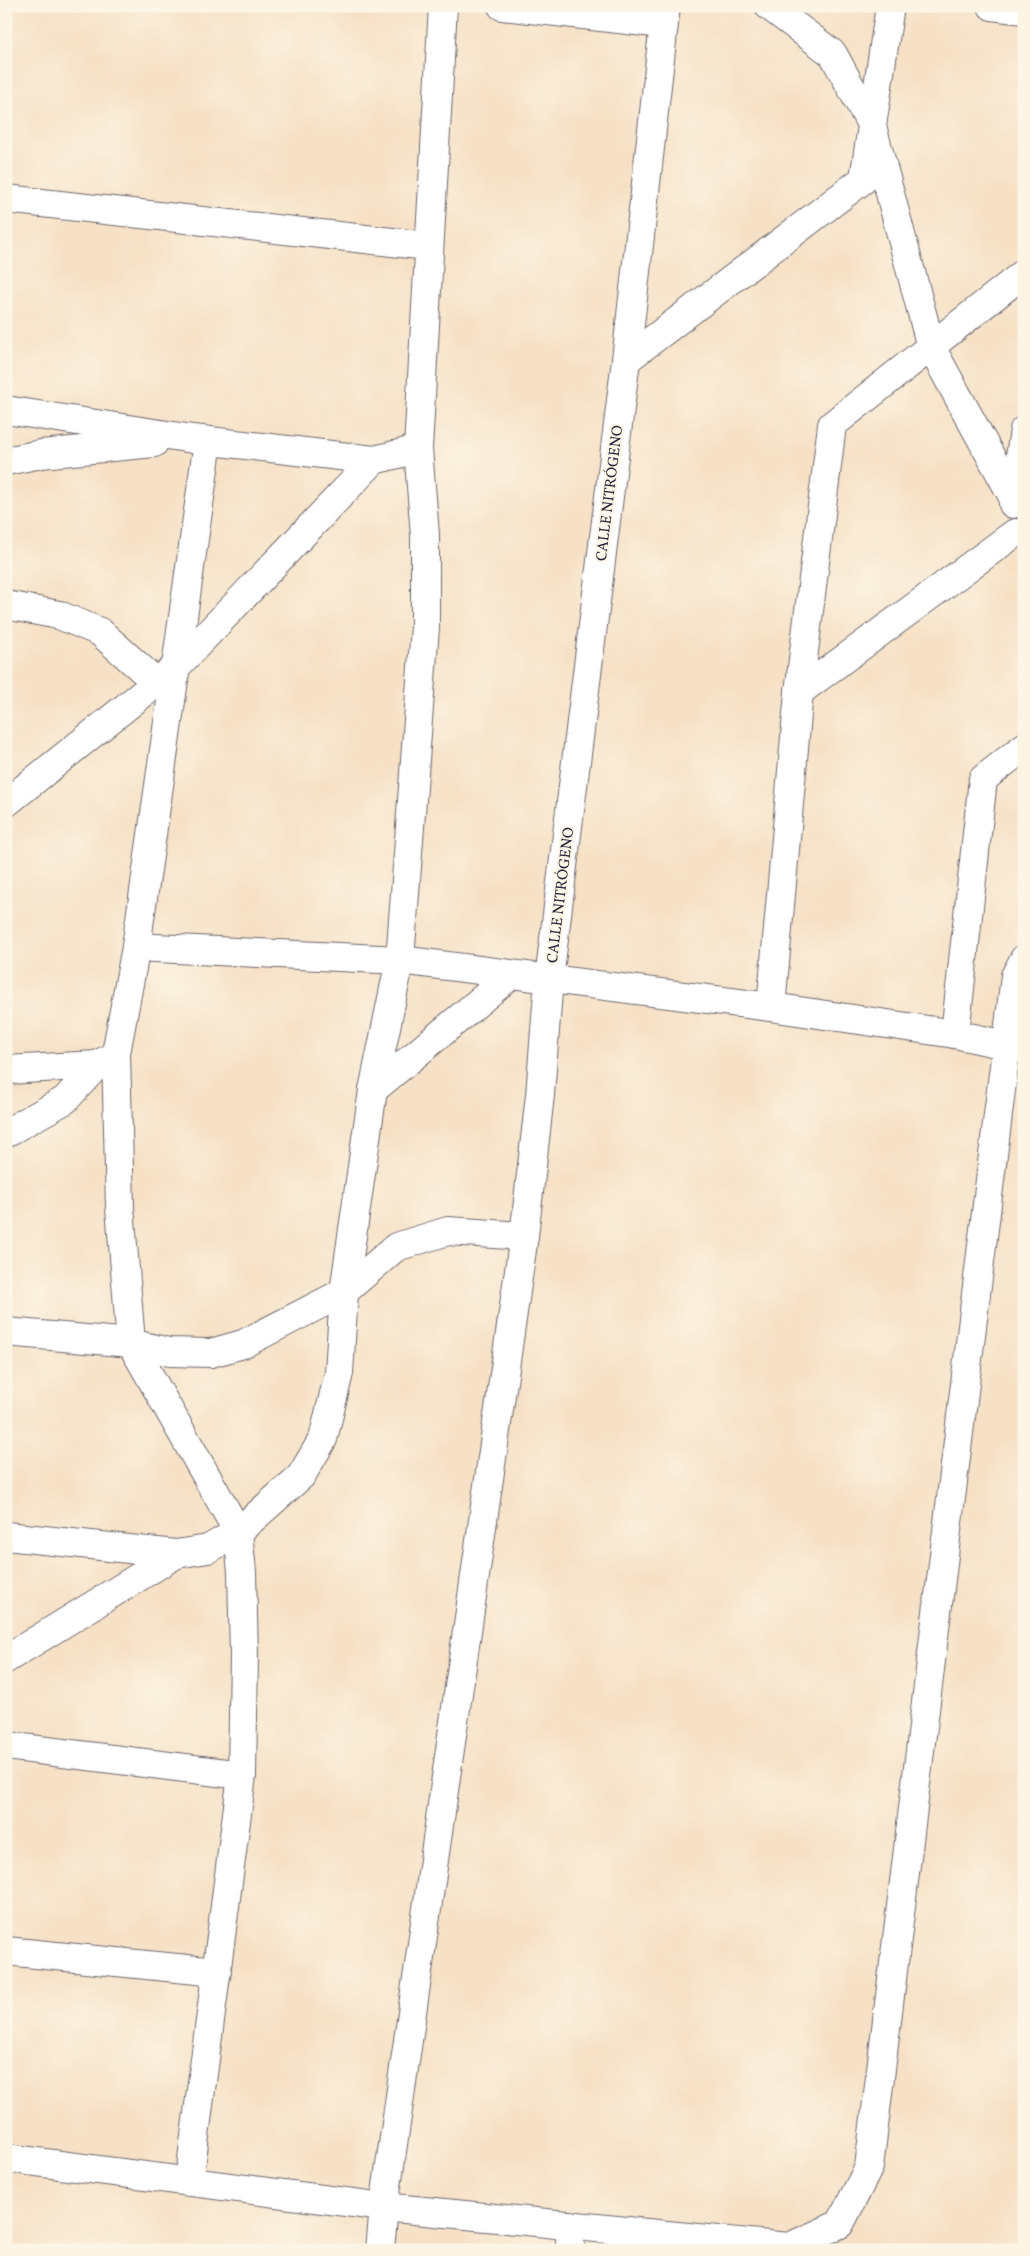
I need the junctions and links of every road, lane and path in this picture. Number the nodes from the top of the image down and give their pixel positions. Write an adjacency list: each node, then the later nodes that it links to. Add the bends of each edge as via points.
1 (443, 6): 10 (street)
2 (502, 6): 7 (street)
3 (769, 6): 8 (street, via 833,54)
4 (890, 6): 8 (street)
5 (992, 6): 6 (street)
6 (1024, 10)
7 (664, 15): 13 (street, CALLE NITRÓGENO)
8 (872, 126): 12 (street); 13 (street, via 864,179)
9 (6, 199): 10 (street)
10 (428, 246): 17 (street)
11 (1024, 273): 12 (street)
12 (931, 347): 20 (street); 24 (street, via 832,425)
13 (626, 360): 31 (street, CALLE NITRÓGENO)
14 (6, 410): 16 (street)
15 (1024, 430): 20 (street)
16 (201, 440): 18 (street); 19 (street, via 41,454); 23 (street)
17 (418, 449): 18 (street); 29 (street, via 425,535 425,627)
18 (374, 460): 23 (street)
19 (6, 461)
20 (1013, 497): 21 (street)
21 (1019, 535): 24 (street)
22 (6, 605): 23 (street, via 59,614 100,632)
23 (166, 674): 26 (street); 27 (street)
24 (799, 692): 32 (street)
25 (1024, 747): 33 (street, via 983,779)
26 (6, 803)
27 (136, 947): 29 (street); 35 (street)
28 (1024, 959): 34 (street, via 1015,976)
29 (400, 960): 30 (street); 37 (street)
30 (511, 975): 31 (street); 37 (street)
31 (549, 979): 32 (street); 39 (street, CALLE NITRÓGENO)
32 (771, 1007): 33 (street)
33 (955, 1034): 34 (street)
34 (1015, 1047): 54 (street, via 869,2167 840,2224 789,2247)
35 (107, 1059): 36 (street); 38 (street, via 64,1100 40,1116); 42 (street)
36 (6, 1070)
37 (373, 1090): 40 (street)
38 (7, 1130)
39 (524, 1236): 40 (street, via 448,1231 396,1246); 53 (street, CALLE NITRÓGENO)
40 (344, 1292): 42 (street, via 243,1344 212,1353 169,1352); 43 (street, via 339,1373 323,1439 301,1476)
41 (6, 1332): 42 (street)
42 (131, 1344): 43 (street)
43 (238, 1532): 45 (street, via 208,1549); 48 (street, via 244,1637)
44 (6, 1536): 45 (street)
45 (176, 1554): 46 (street)
46 (6, 1659)
47 (6, 1746): 48 (street)
48 (242, 1775): 50 (street)
49 (6, 1950): 50 (street)
50 (217, 1972): 52 (street)
51 (6, 2158): 52 (street)
52 (189, 2182): 53 (street)
53 (384, 2207): 54 (street); 55 (street, CALLE NITRÓGENO)
54 (570, 2238)
55 (380, 2250)

